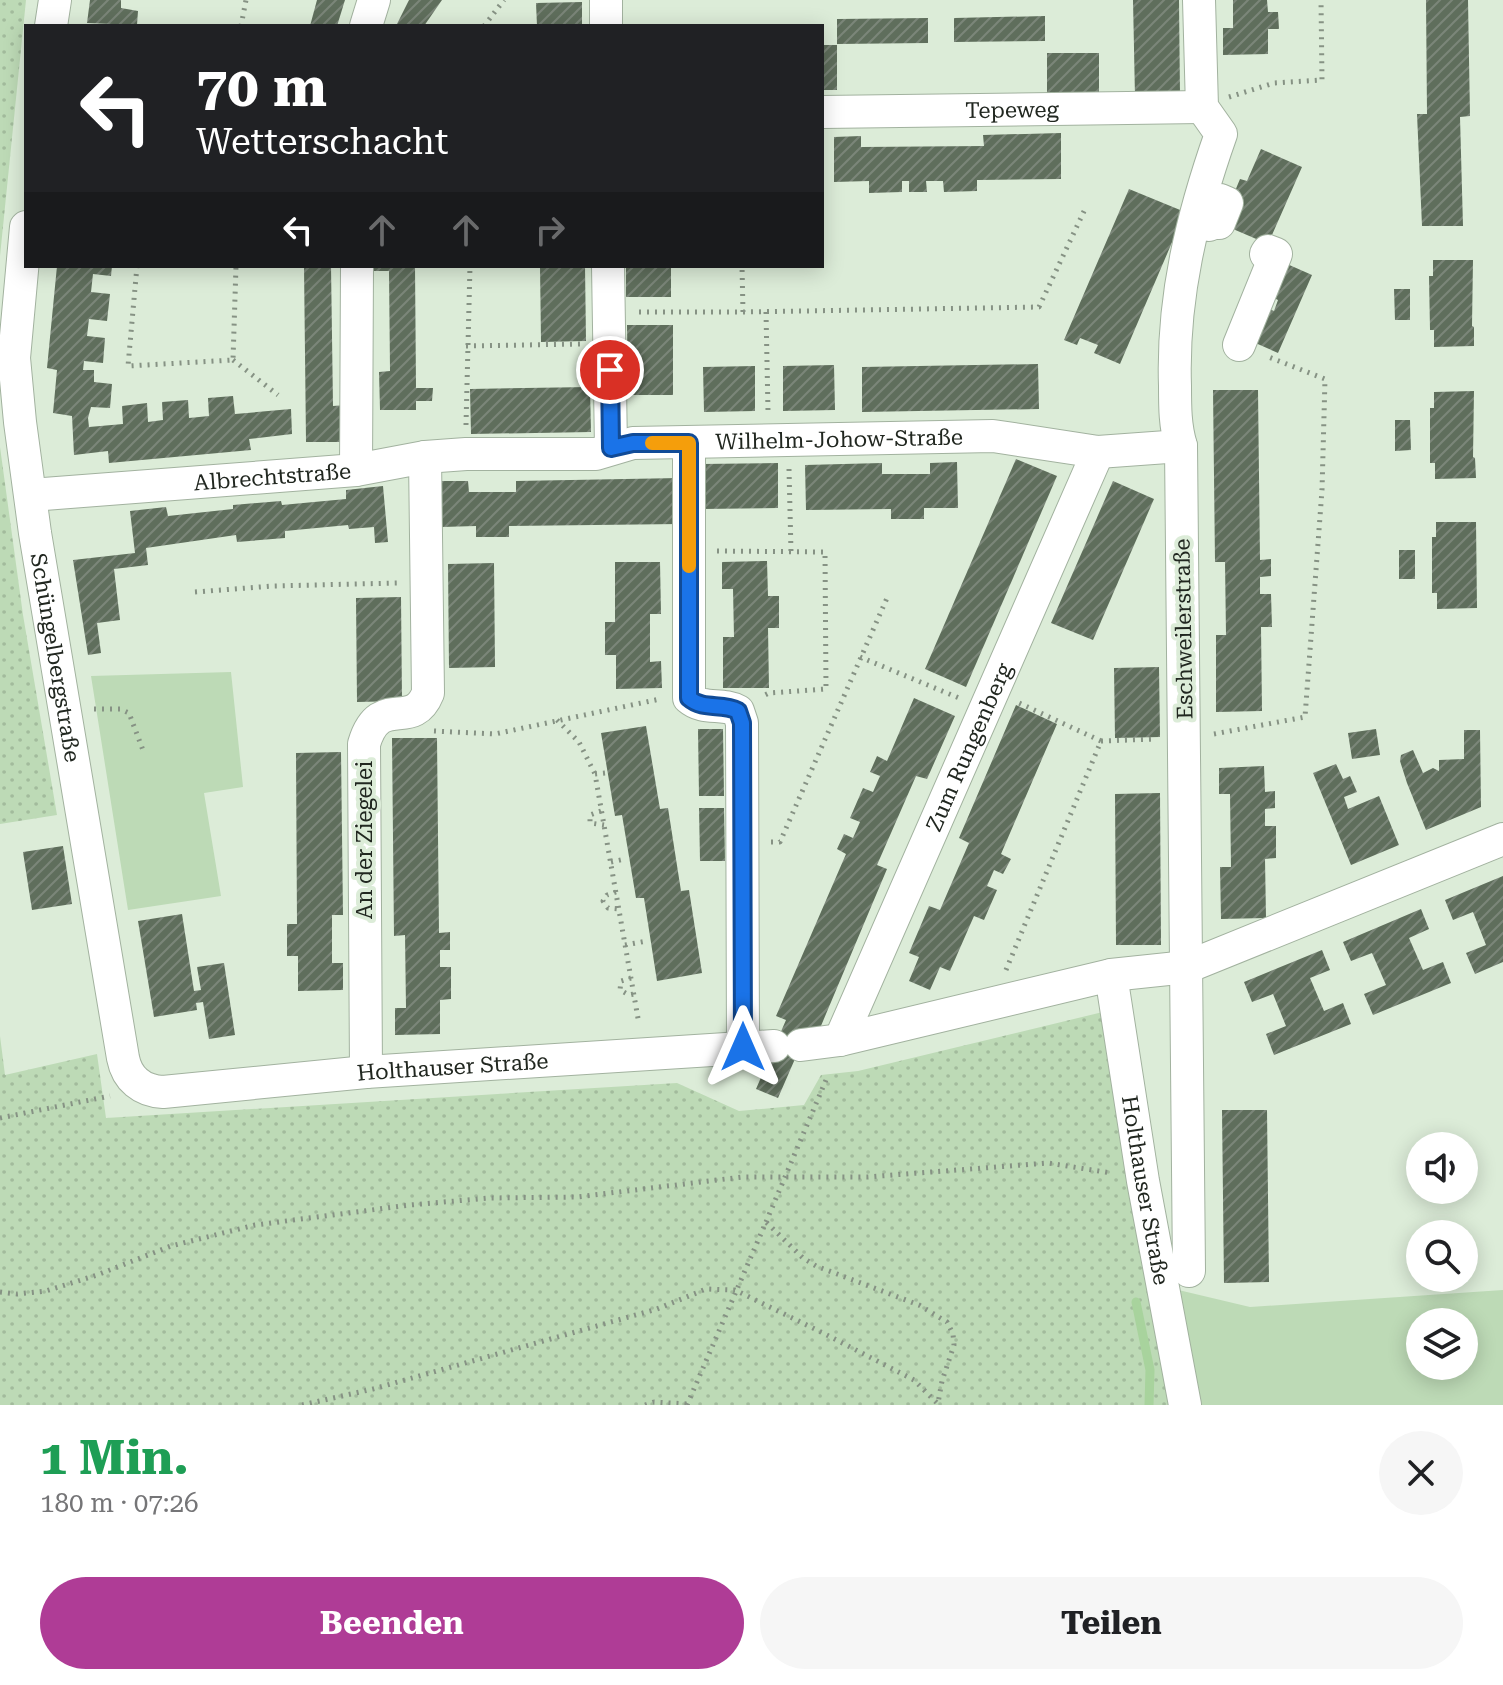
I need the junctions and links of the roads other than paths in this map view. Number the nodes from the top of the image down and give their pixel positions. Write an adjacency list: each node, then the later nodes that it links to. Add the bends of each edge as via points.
1 (55, 0): 5 (street)
2 (374, 0): 6 (street)
3 (606, 0): 7 (street)
4 (1199, 0): 8 (street, Eschweilerstraße)
5 (51, 24)
6 (367, 24)
7 (606, 24)
8 (1202, 107): 9 (street, Tepeweg); 15 (street, Eschweilerstraße, via 1221,134 1210,164 1207,220 1179,285 1174,357)
9 (824, 112)
10 (24, 249): 21 (street, Schüngelbergstraße, via 14,358)
11 (1266, 254): 14 (street, via 1276,254)
12 (357, 268): 20 (street, Albrechtstraße)
13 (608, 268): 17 (street)
14 (1239, 345)
15 (1178, 437): 18 (street, Wilhelm-Johow-Straße); 23 (street, Eschweilerstraße)
16 (689, 443): 17 (street, Wilhelm-Johow-Straße); 18 (street, Wilhelm-Johow-Straße, via 993,436); 26 (street, via 689,698 699,706 731,707 742,723 742,843)
17 (611, 448): 19 (street, Wilhelm-Johow-Straße, via 596,454)
18 (1098, 452): 25 (street, Zum Rungenberg)
19 (425, 457): 20 (street, Wilhelm-Johow-Straße); 27 (street, An der Ziegelei, via 428,693 424,704 412,712 388,713 369,726 364,744)
20 (356, 470): 21 (street, Albrechtstraße)
21 (31, 495): 28 (street, Schüngelbergstraße, via 125,1068)
22 (1503, 839): 23 (street, Holthauser Straße)
23 (1187, 967): 24 (street, Holthauser Straße); 29 (street, Eschweilerstraße)
24 (1111, 975): 25 (street, Holthauser Straße); 30 (street, Holthauser Straße)
25 (840, 1040): 26 (street, Holthauser Straße)
26 (773, 1046): 27 (street, Holthauser Straße)
27 (366, 1072): 28 (street, Holthauser Straße, via 163,1092)
28 (123, 1089)
29 (1189, 1271)
30 (1185, 1405)

